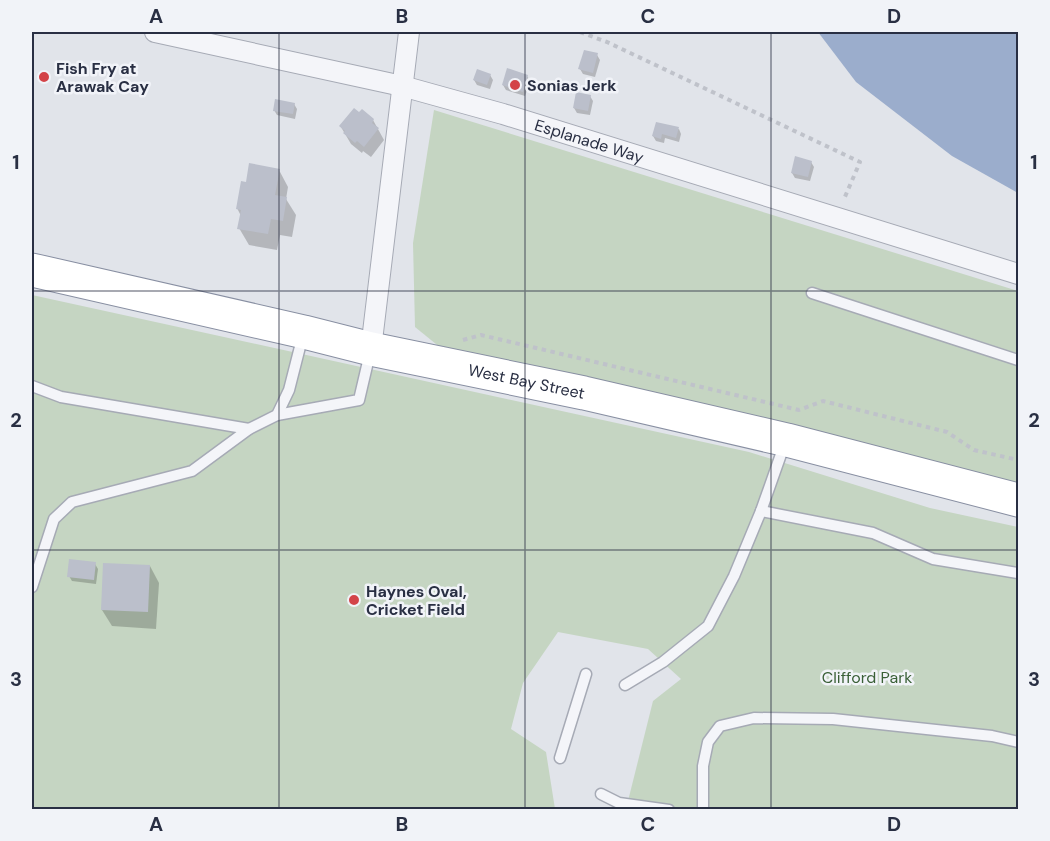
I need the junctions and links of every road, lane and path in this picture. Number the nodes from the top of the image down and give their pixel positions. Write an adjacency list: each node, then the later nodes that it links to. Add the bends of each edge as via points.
1 (155, 32): 4 (street, Esplanade Way)
2 (410, 32): 4 (street)
3 (580, 32): 5 (path, via 860,162)
4 (402, 86): 5 (street, Esplanade Way); 11 (street)
5 (836, 216): 7 (street, Esplanade Way)
6 (32, 270): 9 (highway, West Bay Street)
7 (1018, 274)
8 (812, 293): 12 (lane)
9 (304, 332): 11 (highway, West Bay Street); 14 (lane, via 289,390)
10 (462, 340): 17 (path, via 481,335 799,410 823,401 947,432 974,450)
11 (371, 349): 14 (lane, via 358,400); 16 (highway, West Bay Street)
12 (1018, 360)
13 (32, 386): 15 (lane, via 61,397)
14 (277, 415): 15 (lane)
15 (249, 429): 21 (lane, via 192,471 72,502 54,519)
16 (787, 440): 18 (highway, West Bay Street); 19 (lane)
17 (1018, 460)
18 (1018, 501)
19 (761, 511): 20 (lane, via 873,533 933,559); 23 (lane, via 708,626)
20 (1018, 573)
21 (32, 587)
22 (586, 674): 25 (lane)
23 (626, 685)
24 (1018, 742): 28 (lane, via 833,718 754,718 720,726 708,742 703,766)
25 (560, 758)
26 (601, 794): 27 (lane, via 619,803)
27 (669, 810)
28 (703, 810)

